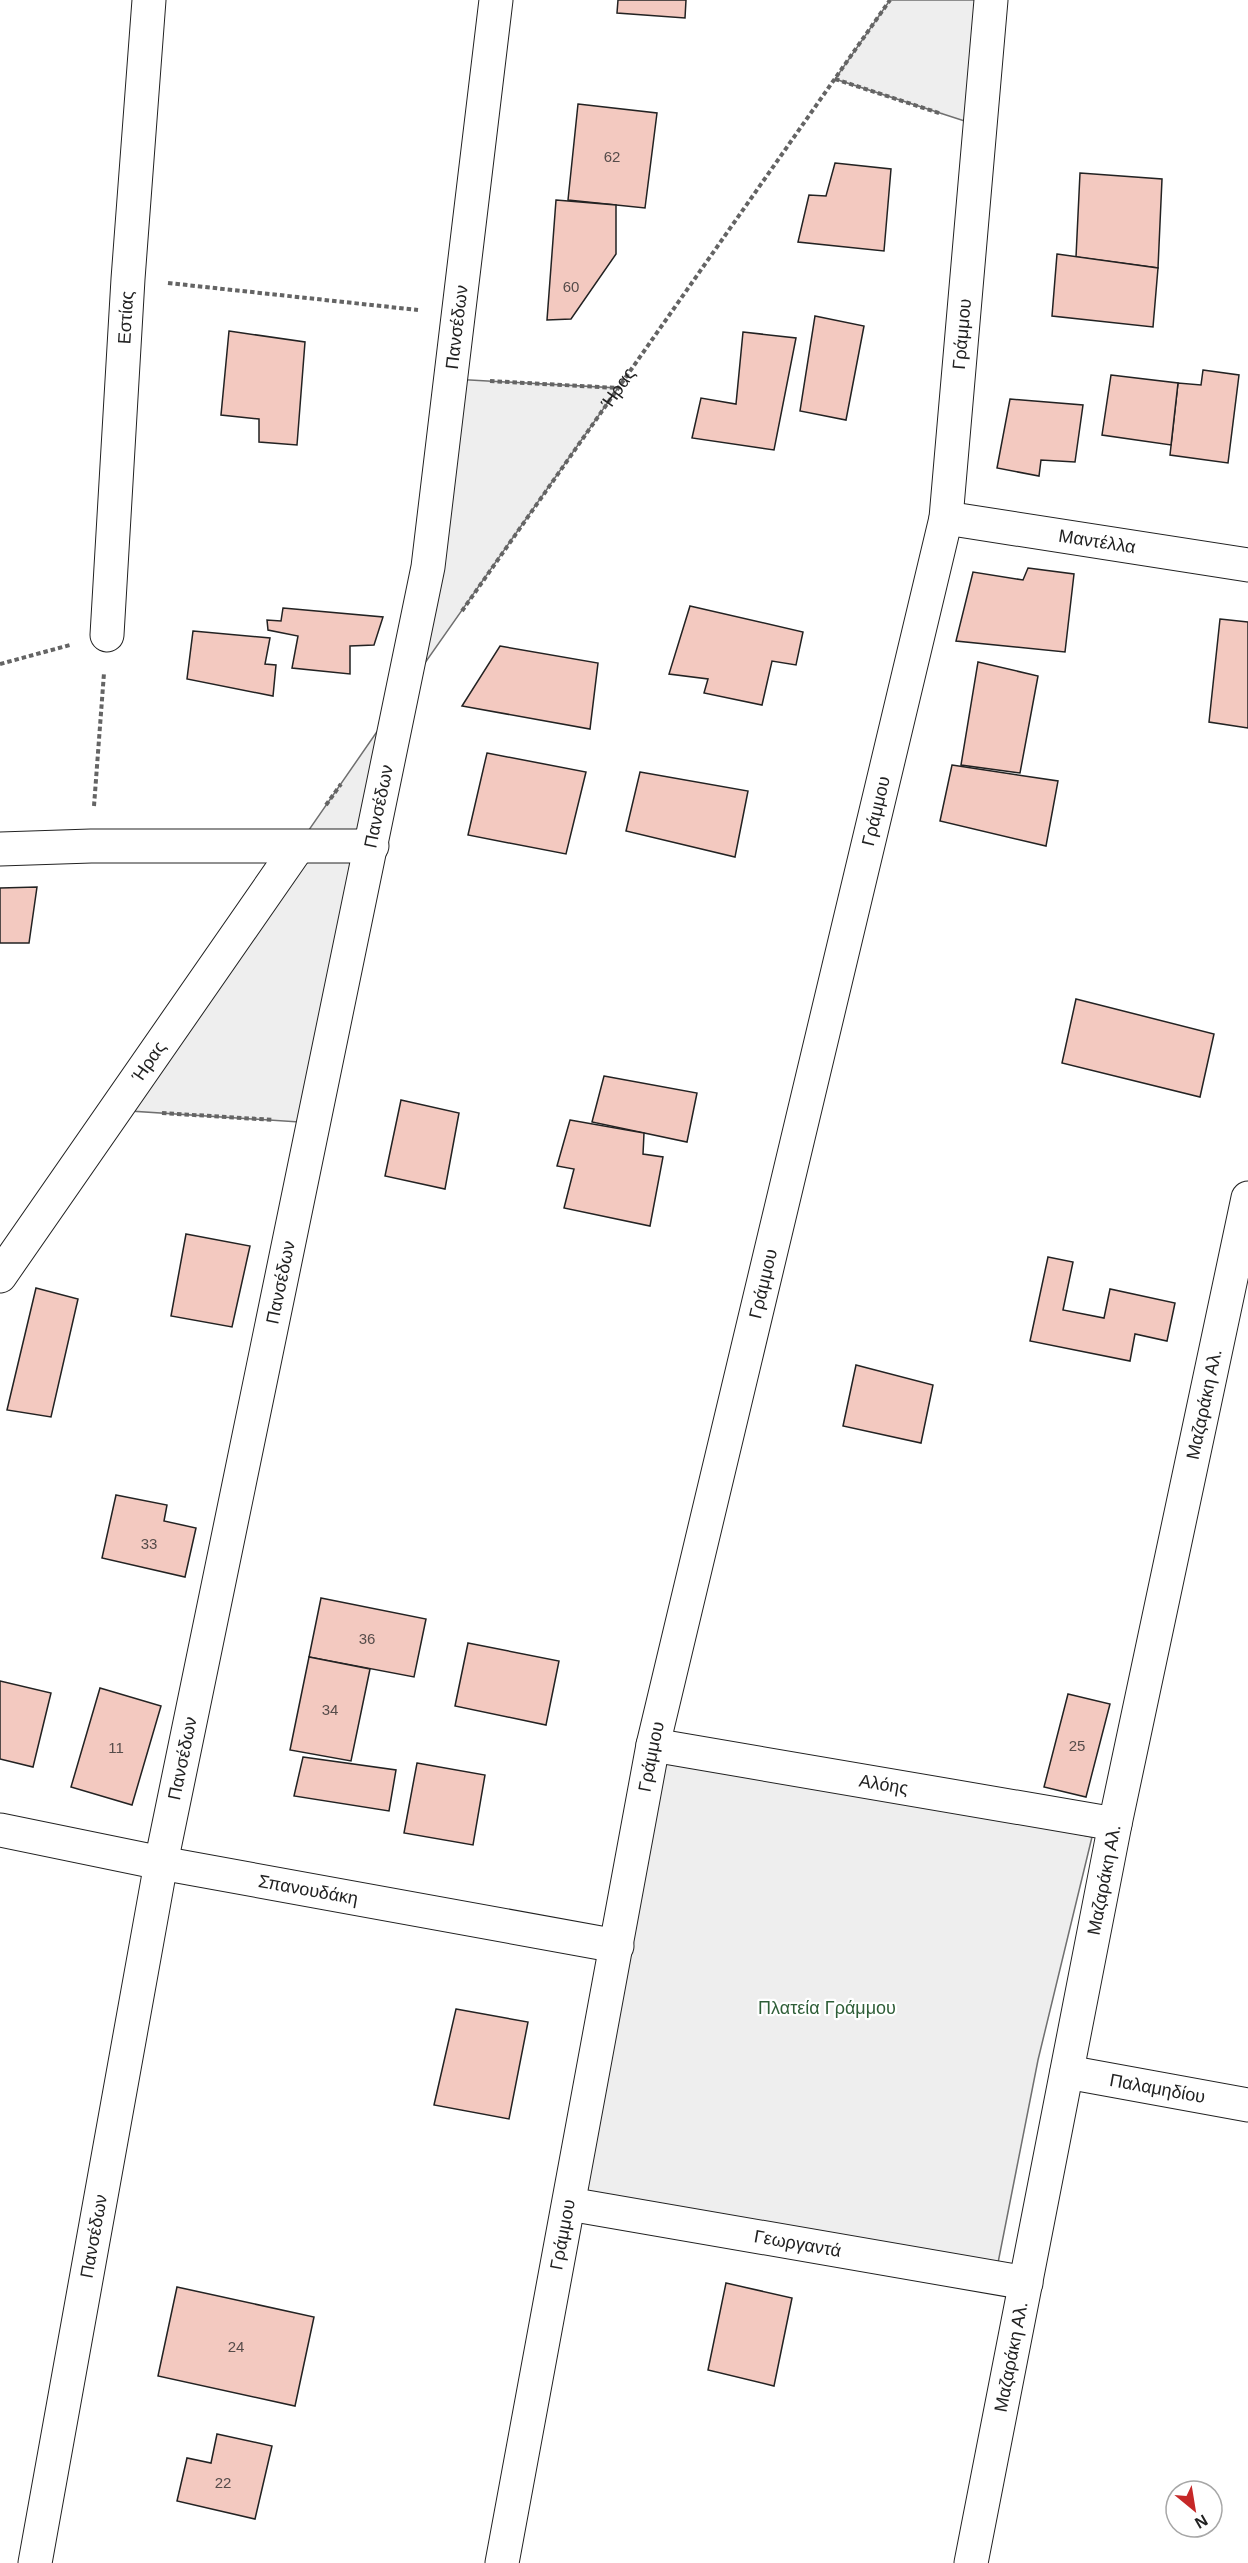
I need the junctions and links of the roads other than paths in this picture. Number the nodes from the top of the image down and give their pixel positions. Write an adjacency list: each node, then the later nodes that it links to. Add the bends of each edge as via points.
1 (149, 0): 6 (street, Εστίας)
2 (496, 0): 7 (street, Πανσέδων, via 428,567)
3 (991, 0): 4 (street, Γράμμου)
4 (946, 518): 5 (street, Μαντέλλα); 12 (street, Γράμμου)
5 (1248, 565)
6 (107, 635)
7 (372, 846): 8 (street); 15 (street, Πανσέδων)
8 (297, 848): 9 (street); 11 (street, Ήρας)
9 (0, 849)
10 (1248, 1198): 13 (street, Μαζαράκη Αλ.)
11 (0, 1275)
12 (654, 1745): 13 (street, Αλόης); 16 (street, Γράμμου)
13 (1115, 1824): 17 (street, Μαζαράκη Αλ.)
14 (0, 1830): 15 (street, Σπανουδάκη)
15 (160, 1863): 16 (street, Σπανουδάκη); 21 (street, Πανσέδων)
16 (616, 1946): 19 (street, Γράμμου)
17 (1067, 2072): 18 (street, Παλαμηδίου); 20 (street, Μαζαράκη Αλ.)
18 (1248, 2104)
19 (569, 2204): 20 (street, Γεωργαντά); 22 (street, Γράμμου)
20 (1026, 2283): 23 (street, Μαζαράκη Αλ.)
21 (35, 2563)
22 (502, 2563)
23 (971, 2563)

